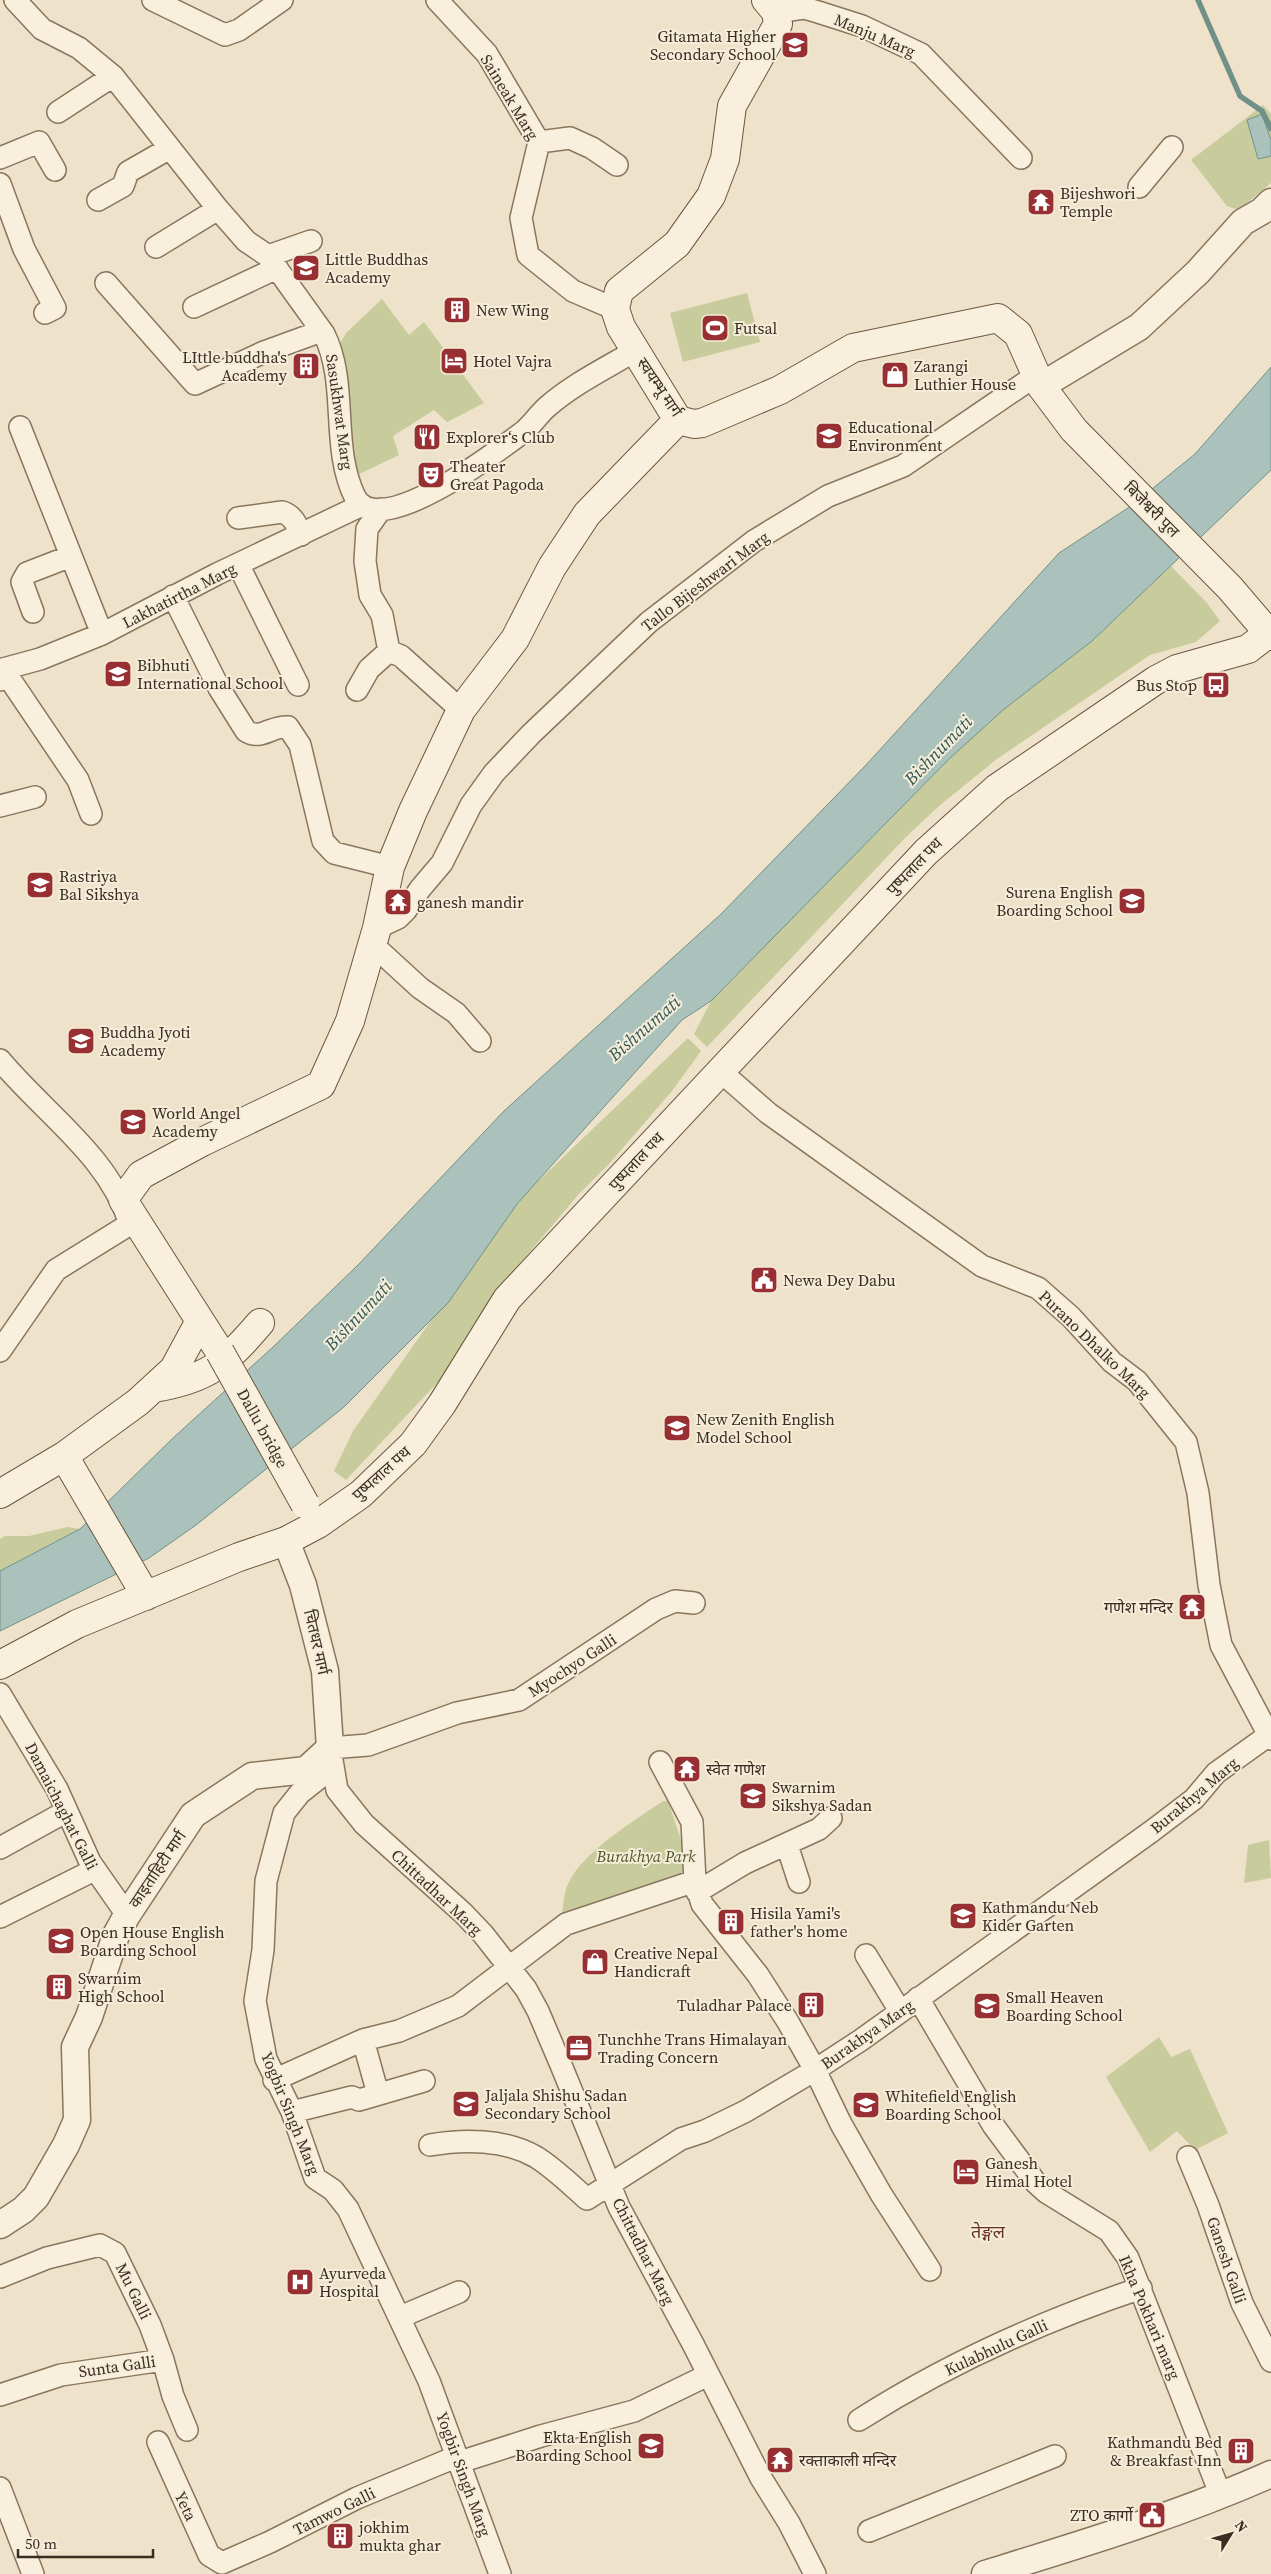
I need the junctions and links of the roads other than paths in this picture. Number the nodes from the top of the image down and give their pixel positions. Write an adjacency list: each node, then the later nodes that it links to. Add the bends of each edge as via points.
1 (15, 0): 6 (street, Sasukhwat Marg, via 42,29 79,48)
2 (153, 0): 3 (street, via 225,35 239,30)
3 (282, 0)
4 (437, 0): 8 (street, Saineak Marg, via 487,54)
5 (771, 6): 12 (street, Manju Marg, via 804,8 862,26 921,54); 25 (main road, via 778,24 732,106 725,159 711,196 677,244 619,291)
6 (113, 76): 7 (street); 10 (street, Sasukhwat Marg)
7 (58, 112)
8 (540, 142): 13 (street, via 570,138); 25 (street, Saineak Marg, via 521,218 528,255 573,291)
9 (1172, 147): 16 (street)
10 (170, 148): 17 (street, via 128,172 123,186); 19 (street, Sasukhwat Marg)
11 (0, 158): 14 (street, via 39,142)
12 (1021, 158)
13 (617, 165)
14 (55, 170)
15 (0, 184): 26 (street, via 24,249 55,308)
16 (1139, 187)
17 (98, 200)
18 (1271, 202): 29 (street, via 1243,222 1198,272 1140,328)
19 (218, 209): 21 (street); 22 (street, Sasukhwat Marg, via 246,241)
20 (310, 241): 22 (street)
21 (156, 247)
22 (273, 262): 24 (street); 27 (street, Sasukhwat Marg)
23 (106, 283): 27 (street, via 195,384 264,352 316,333)
24 (194, 308)
25 (615, 309): 28 (main road, स्वयम्भू मार्ग, via 621,327)
26 (45, 313)
27 (324, 334): 33 (street, Sasukhwat Marg, via 337,374 343,453 352,488 356,499)
28 (642, 361): 30 (main road, स्वयम्भू मार्ग); 33 (street, Lakhatirtha Marg, via 633,352 574,388 523,432 444,486 413,502)
29 (1038, 381): 30 (main road, स्वयम्भू मार्ग, via 1018,334 998,318 853,348 780,390 702,423); 32 (main road, स्वयम्भू मार्ग); 51 (street, Tallo Bijeshwari Marg, via 903,466 828,496 754,541 650,622 494,773 471,804 442,863 402,915)
30 (678, 420): 46 (main road, via 587,514 552,567 515,639)
31 (20, 426): 36 (street)
32 (1074, 430): 41 (main road, बिजेश्वरी पुल, via 1230,588)
33 (372, 507): 35 (street, Lakhatirtha Marg); 42 (street, via 365,561 370,595 382,616)
34 (238, 518): 35 (street, via 282,512 294,520)
35 (301, 535): 37 (street, Lakhatirtha Marg)
36 (71, 556): 39 (street, via 27,573 22,582); 40 (street)
37 (238, 564): 38 (street, Lakhatirtha Marg); 44 (street)
38 (173, 596): 40 (street, Lakhatirtha Marg); 50 (street, via 218,688 246,731 259,735 284,726 292,731 300,745 328,848 334,853)
39 (33, 612)
40 (102, 634): 43 (street, Lakhatirtha Marg)
41 (1270, 634): 54 (main road, पुष्पलाल पथ, via 1248,649 1177,669 1156,680 997,788 926,852)
42 (389, 651): 45 (street, via 369,669); 46 (street, via 401,656)
43 (2, 675): 49 (street, via 78,780)
44 (298, 685)
45 (358, 690)
46 (461, 710): 50 (main road, via 412,811)
47 (35, 797): 48 (street)
48 (0, 806)
49 (90, 814)
50 (390, 867): 51 (main road)
51 (374, 936): 52 (street, via 420,988 456,1013); 55 (main road, via 350,1020 321,1085 202,1142 141,1176)
52 (480, 1041)
53 (0, 1060): 55 (street, via 83,1146)
54 (720, 1071): 62 (main road, पुष्पलाल पथ, via 507,1298 442,1404 413,1444 361,1494); 68 (street, Purano Dhalko Marg, via 768,1113 982,1266 1038,1288 1071,1317 1112,1362 1137,1381 1186,1442 1198,1493 1209,1584 1221,1645)
55 (123, 1200): 56 (main road, Dallu bridge); 58 (street, via 130,1224 56,1270)
56 (200, 1321): 59 (main road, via 174,1369); 62 (main road, Dallu bridge, bridge)
57 (260, 1323): 59 (main road, via 231,1357 204,1374 183,1383)
58 (0, 1351)
59 (154, 1388): 60 (main road)
60 (64, 1456): 61 (main road); 64 (main road)
61 (0, 1494)
62 (312, 1514): 63 (main road, पुष्पलाल पथ)
63 (286, 1540): 64 (main road, पुष्पलाल पथ); 69 (street, चितधर मार्ग, via 303,1584 325,1671)
64 (143, 1590): 66 (main road, पुष्पलाल पथ)
65 (694, 1603): 69 (street, Myochyo Galli, via 675,1601 656,1609 519,1700 457,1713 368,1745)
66 (0, 1665)
67 (0, 1694): 71 (street, Damaichaghat Galli, via 35,1750)
68 (1270, 1737): 82 (street, Burakhya Marg, via 1216,1773 1194,1799 1152,1832)
69 (330, 1748): 78 (street, काइताहिटी मार्ग, via 306,1770 252,1776 193,1815); 81 (street, Chittadhar Marg, via 337,1790 364,1824 463,1913); 86 (street, Yogbir Singh Marg, via 319,1778 300,1793 284,1813 266,1881 263,1950 255,2001 266,2059)
70 (660, 1762): 77 (street, via 692,1822)
71 (67, 1811): 74 (street); 75 (street, Damaichaghat Galli)
72 (831, 1818): 73 (street, via 819,1829)
73 (788, 1844): 76 (street); 77 (street)
74 (0, 1848)
75 (94, 1870): 78 (street, Damaichaghat Galli); 79 (street)
76 (799, 1882)
77 (696, 1886): 81 (street, via 566,1924); 85 (street, via 702,1904 758,1975)
78 (126, 1915): 93 (street, काइताहिटी मार्ग, via 75,2047 77,2120 36,2197)
79 (0, 1917)
80 (866, 1955): 83 (street)
81 (510, 1967): 84 (street, via 458,2006 399,2032); 92 (street, Chittadhar Marg, via 538,2011)
82 (918, 1998): 83 (street, Burakhya Marg); 96 (street, Ikha Pokhari marg, via 993,2125 1036,2183 1109,2231 1128,2258)
83 (900, 2011): 85 (street, Burakhya Marg)
84 (363, 2040): 86 (street); 88 (street)
85 (816, 2070): 92 (street, Burakhya Marg, via 738,2115 681,2139); 94 (street, via 845,2132)
86 (274, 2080): 89 (street, Yogbir Singh Marg)
87 (424, 2081): 88 (street)
88 (378, 2094): 89 (street)
89 (292, 2112): 98 (street, Yogbir Singh Marg, via 315,2178 333,2190 348,2209)
90 (430, 2145): 92 (street, Burakhya Marg, via 470,2142 520,2150 536,2157 587,2199)
91 (1188, 2157): 100 (street, Ganesh Galli, via 1242,2303)
92 (611, 2184): 101 (street, Chittadhar Marg, via 619,2207)
93 (0, 2225)
94 (930, 2270)
95 (0, 2277): 99 (street, Mu Galli, via 47,2258 100,2245 108,2248 115,2253)
96 (1141, 2288): 103 (street, Kulabhulu Galli, via 1076,2310 990,2346 910,2388); 110 (street, Ikha Pokhari marg)
97 (459, 2292): 98 (street)
98 (400, 2317): 107 (street, Yogbir Singh Marg, via 429,2380)
99 (163, 2360): 102 (street, Sunta Galli, via 61,2375); 104 (street, Sunta Galli)
100 (1271, 2360)
101 (708, 2375): 107 (street, Tamwo Galli, via 634,2411); 115 (street, Chittadhar Marg)
102 (0, 2396)
103 (859, 2420)
104 (187, 2430)
105 (158, 2442): 112 (street, Yeta, via 209,2555)
106 (1055, 2456): 111 (street)
107 (459, 2459): 112 (street, Tamwo Galli, via 358,2498); 114 (street, Yogbir Singh Marg)
108 (1271, 2474): 110 (street)
109 (0, 2488): 113 (street)
110 (1221, 2496): 116 (street, via 1087,2543)
111 (868, 2531)
112 (225, 2568)
113 (34, 2574)
114 (500, 2574)
115 (815, 2574)
116 (985, 2574)

